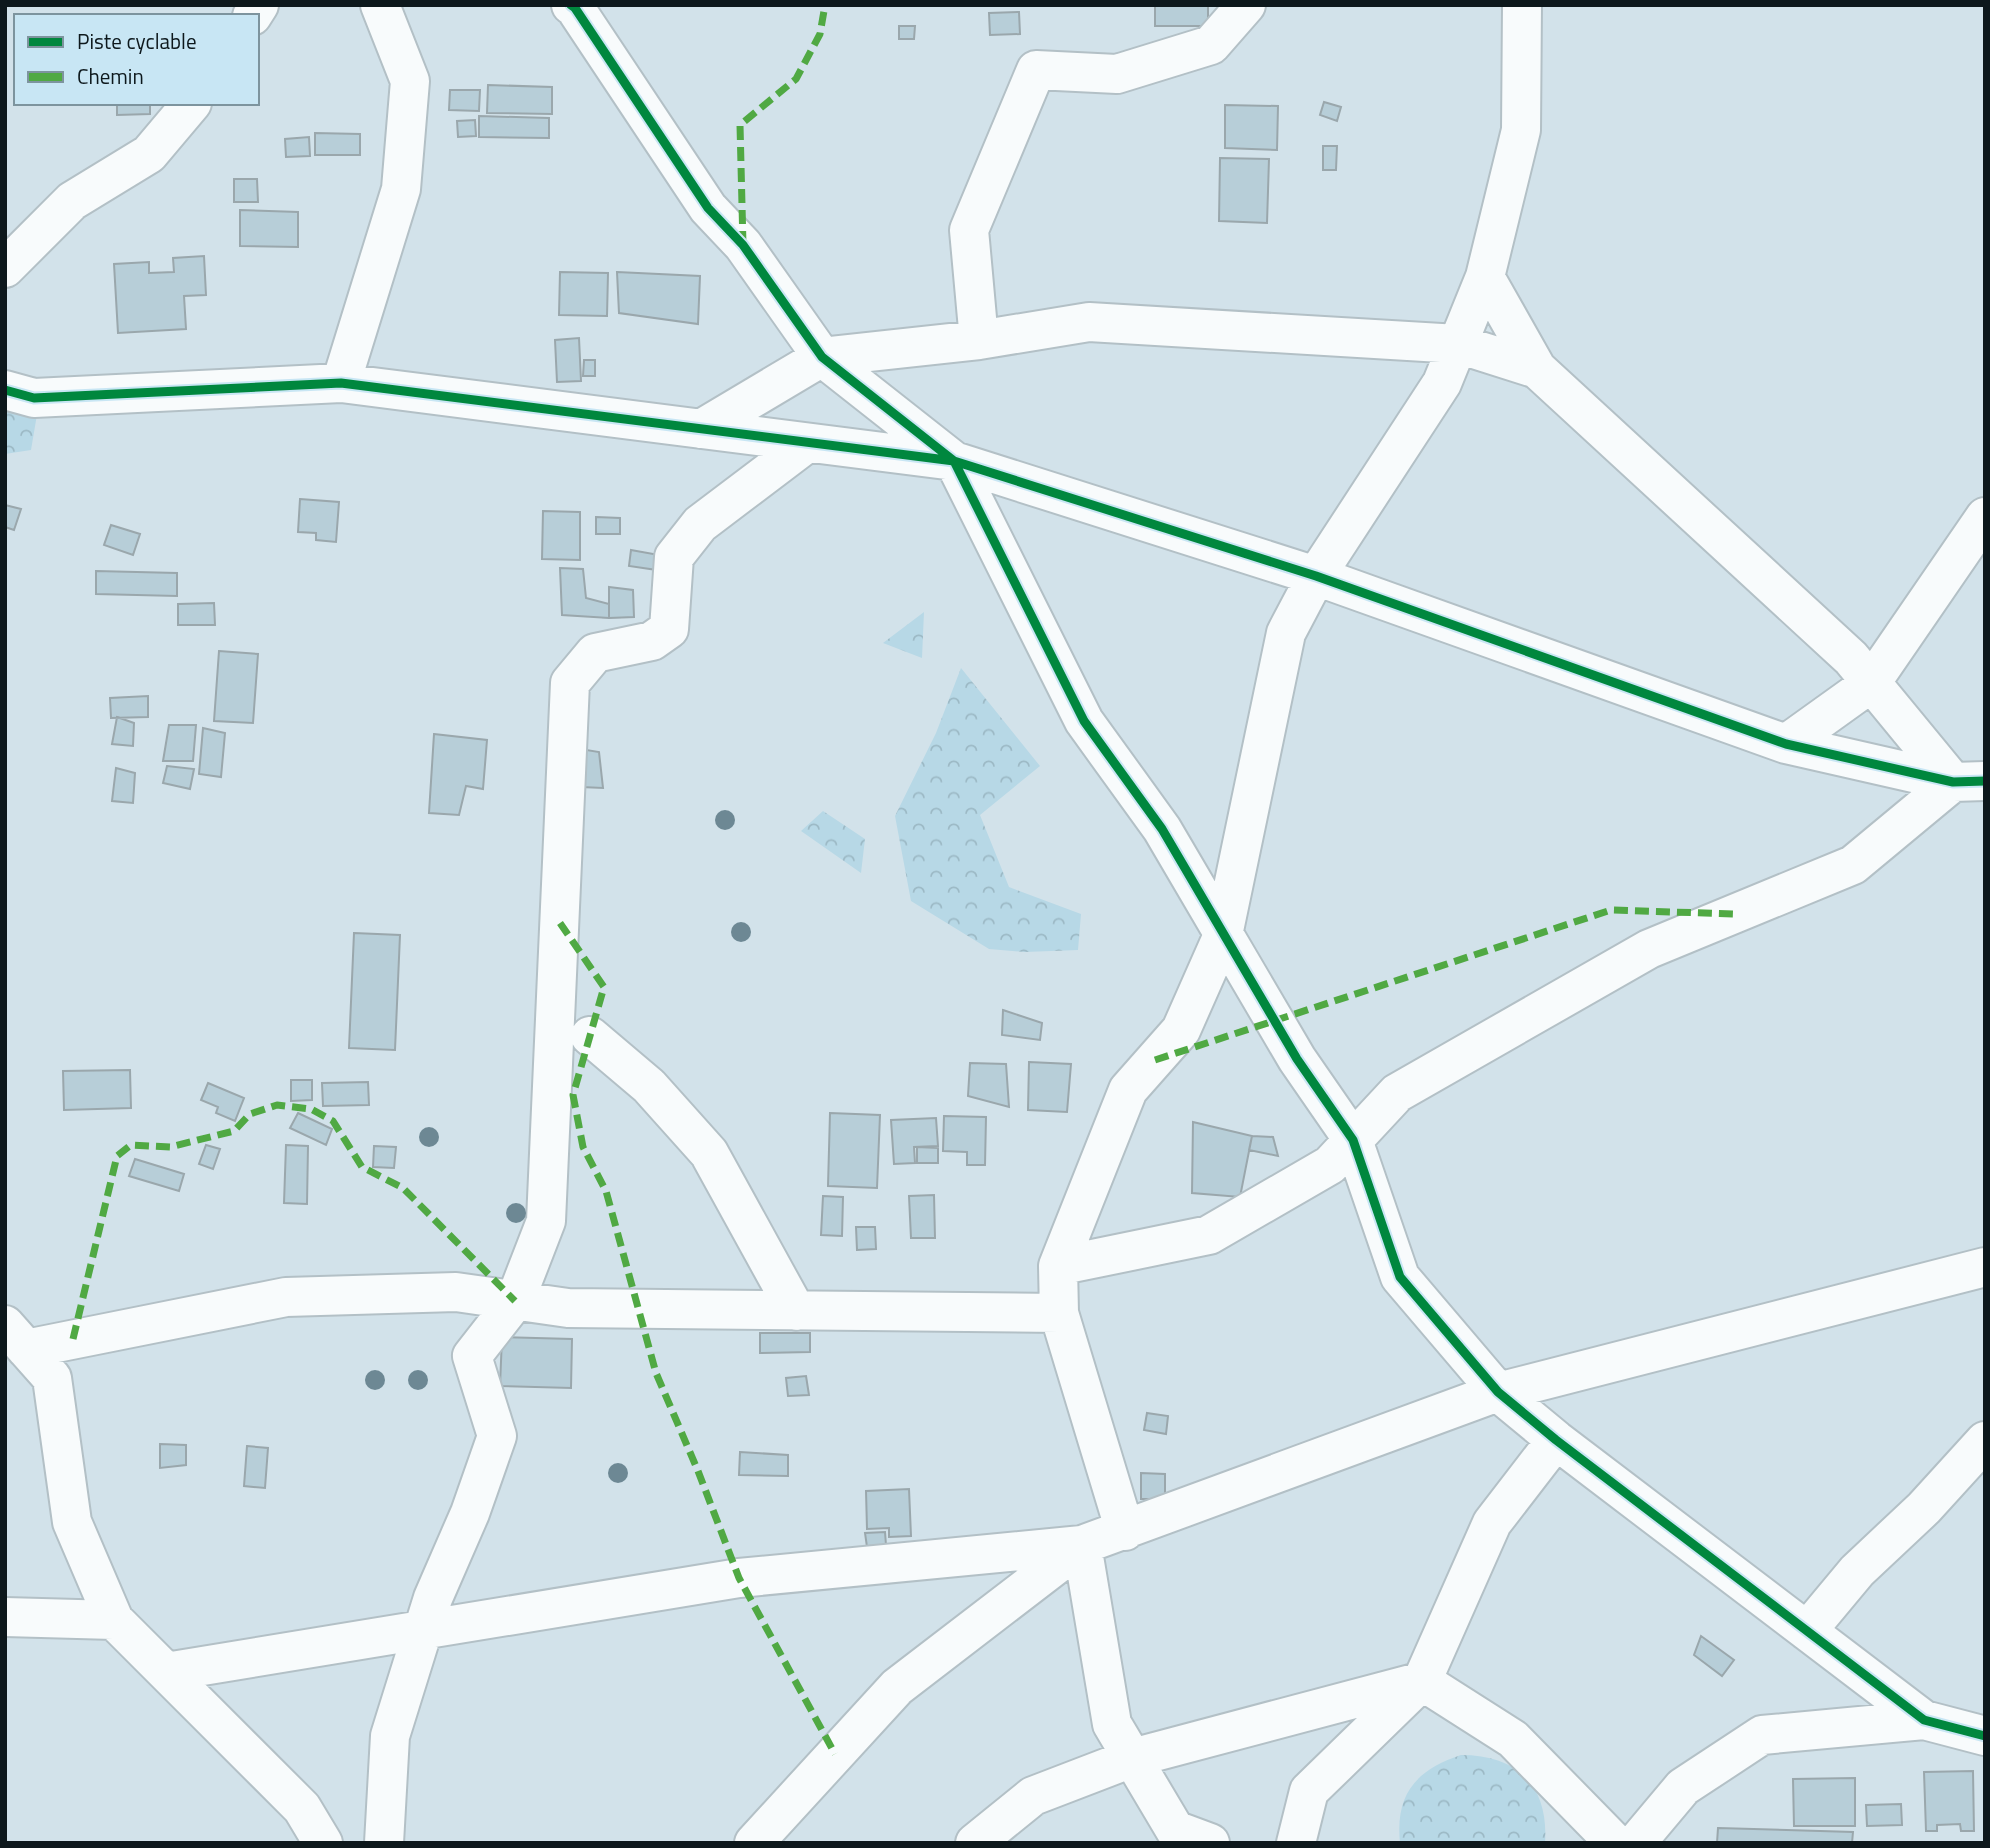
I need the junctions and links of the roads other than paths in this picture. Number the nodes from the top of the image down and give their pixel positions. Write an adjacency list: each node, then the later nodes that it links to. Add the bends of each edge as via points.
1 (380, 5): 12 (street, via 410,81 401,189)
2 (571, 5): 10 (street, via 708,208 743,245)
3 (1246, 5): 8 (street, via 1211,45 1116,74 1036,71 969,230)
4 (1522, 5): 7 (street, via 1521,130)
5 (190, 105): 6 (street, via 149,154 72,201)
6 (5, 268)
7 (1485, 277): 9 (street); 11 (street)
8 (979, 340): 9 (street, via 1089,322); 10 (street)
9 (1458, 344): 11 (street); 18 (street, via 1442,383)
10 (822, 357): 14 (street); 16 (street)
11 (1537, 369): 19 (street, via 1851,658)
12 (341, 383): 13 (street, via 34,398); 14 (street)
13 (5, 390)
14 (701, 429): 15 (street)
15 (807, 443): 16 (street); 27 (street, via 700,524 674,557 669,629 652,641 594,653 570,683 546,1221)
16 (954, 461): 18 (street); 22 (street, via 1084,721 1162,829)
17 (1985, 517): 19 (street)
18 (1316, 576): 20 (street); 22 (street, via 1286,633)
19 (1871, 683): 20 (street); 21 (street)
20 (1786, 744): 21 (street)
21 (1969, 781): 24 (street, via 1853,865 1649,950 1396,1094)
22 (1223, 935): 24 (street, via 1297,1059); 25 (street, via 1181,1030 1128,1090)
23 (590, 1036): 28 (street, via 649,1086 709,1153)
24 (1353, 1140): 25 (street, via 1330,1165 1209,1235); 31 (street, via 1401,1277)
25 (1058, 1266): 29 (street)
26 (1985, 1267): 31 (street)
27 (516, 1300): 28 (street, via 568,1308); 30 (street, via 456,1292 286,1297); 38 (street, via 472,1356 497,1436)
28 (796, 1311): 29 (street)
29 (1059, 1313): 34 (street)
30 (15, 1337): 37 (street, via 52,1378 72,1522)
31 (1498, 1392): 32 (street); 34 (street)
32 (1556, 1440): 39 (street); 41 (street, via 1492,1523)
33 (1985, 1441): 39 (street, via 1924,1508 1857,1571)
34 (1125, 1531): 35 (street)
35 (1082, 1545): 38 (street, via 739,1577); 44 (street, via 1112,1724); 47 (street, via 897,1687)
36 (5, 1618): 37 (street)
37 (114, 1620): 40 (street)
38 (424, 1630): 40 (street); 46 (street, via 390,1736)
39 (1807, 1631): 42 (street)
40 (166, 1672): 45 (street, via 302,1808)
41 (1422, 1681): 44 (street); 50 (street, via 1309,1791); 51 (street, via 1513,1739)
42 (1924, 1720): 43 (street); 52 (street, via 1762,1735 1683,1787)
43 (1985, 1736)
44 (1132, 1758): 48 (street, via 1033,1796); 49 (street, via 1175,1830)
45 (323, 1843)
46 (384, 1843)
47 (754, 1843)
48 (975, 1843)
49 (1210, 1843)
50 (1296, 1843)
51 (1615, 1843)
52 (1636, 1843)

